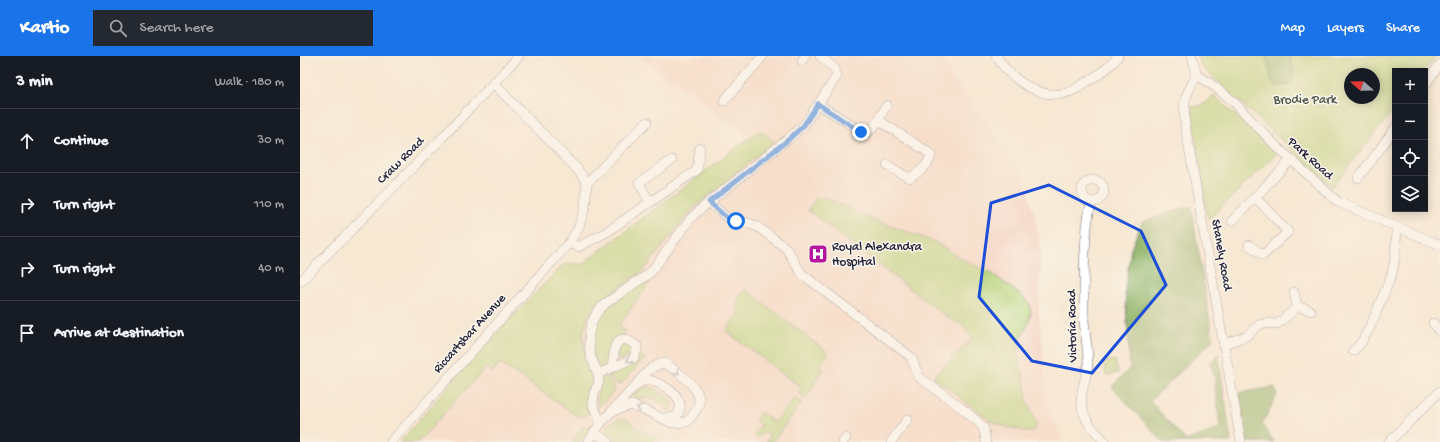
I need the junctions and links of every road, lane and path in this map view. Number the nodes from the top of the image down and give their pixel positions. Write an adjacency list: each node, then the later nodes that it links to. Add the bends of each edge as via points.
1 (519, 56): 10 (street, Craw Road)
2 (763, 56): 11 (street)
3 (820, 56): 12 (street, via 835,69 837,76)
4 (996, 56): 5 (street, via 1022,84 1034,90 1055,94 1074,90 1108,68)
5 (1118, 56)
6 (1192, 56): 8 (street)
7 (1440, 64): 9 (street)
8 (1197, 75): 19 (street, Park Road, via 1233,101); 38 (street, Stanely Road, via 1183,103 1185,125)
9 (1428, 81)
10 (494, 84): 22 (street, via 578,170); 32 (street, Craw Road)
11 (724, 101)
12 (818, 104): 14 (street, via 861,132 868,132); 25 (street, via 804,125 788,140)
13 (887, 105): 14 (street)
14 (878, 120): 20 (street, via 931,154 931,159 921,171 910,178)
15 (647, 122): 22 (street)
16 (1392, 132): 21 (street)
17 (700, 148): 24 (street, via 697,170)
18 (672, 160): 24 (street, via 639,183)
19 (1291, 160): 23 (street); 28 (street, Park Road, via 1338,202)
20 (887, 165)
21 (1358, 178)
22 (587, 183): 29 (street, Riccartsbar Avenue, via 585,208 578,229)
23 (1255, 197): 27 (street); 31 (street, via 1288,232 1263,255)
24 (650, 202): 29 (street, via 605,233 578,247)
25 (709, 202): 41 (street, via 692,217 650,273 597,312 589,333 589,346); 53 (street, via 726,217 758,227 786,248 802,274 911,357 919,376 979,423 984,429)
26 (1090, 202): 54 (street, Victoria Road, via 1086,225 1084,321 1088,364 1081,396 1087,420)
27 (1232, 221)
28 (1397, 227): 30 (street, Park Road); 39 (street, via 1392,274 1371,325)
29 (569, 243): 49 (street, Riccartsbar Avenue)
30 (1440, 244)
31 (1249, 245)
32 (300, 282)
33 (1294, 292): 34 (street)
34 (1297, 306): 35 (street); 38 (street, via 1279,323 1266,323 1246,336)
35 (1311, 311)
36 (1433, 323): 37 (street)
37 (1440, 332)
38 (1224, 344): 55 (street, Stanely Road)
39 (1353, 351)
40 (612, 368): 41 (street)
41 (598, 374): 47 (street, via 599,382 594,393 593,406)
42 (636, 385): 44 (street); 45 (street, via 647,379 659,383 677,397 680,411 676,417); 45 (street, one-way to 45, via 651,368 665,363 687,380 698,395 699,405 687,422 672,422)
43 (1440, 391): 56 (street)
44 (613, 411): 45 (street, one-way to 44, via 631,406); 47 (street)
45 (664, 418)
46 (908, 419): 52 (street)
47 (601, 423): 48 (street)
48 (594, 432): 50 (street); 51 (street)
49 (391, 442)
50 (588, 442)
51 (608, 442)
52 (891, 442)
53 (986, 442)
54 (1105, 442)
55 (1240, 442)
56 (1389, 442)

